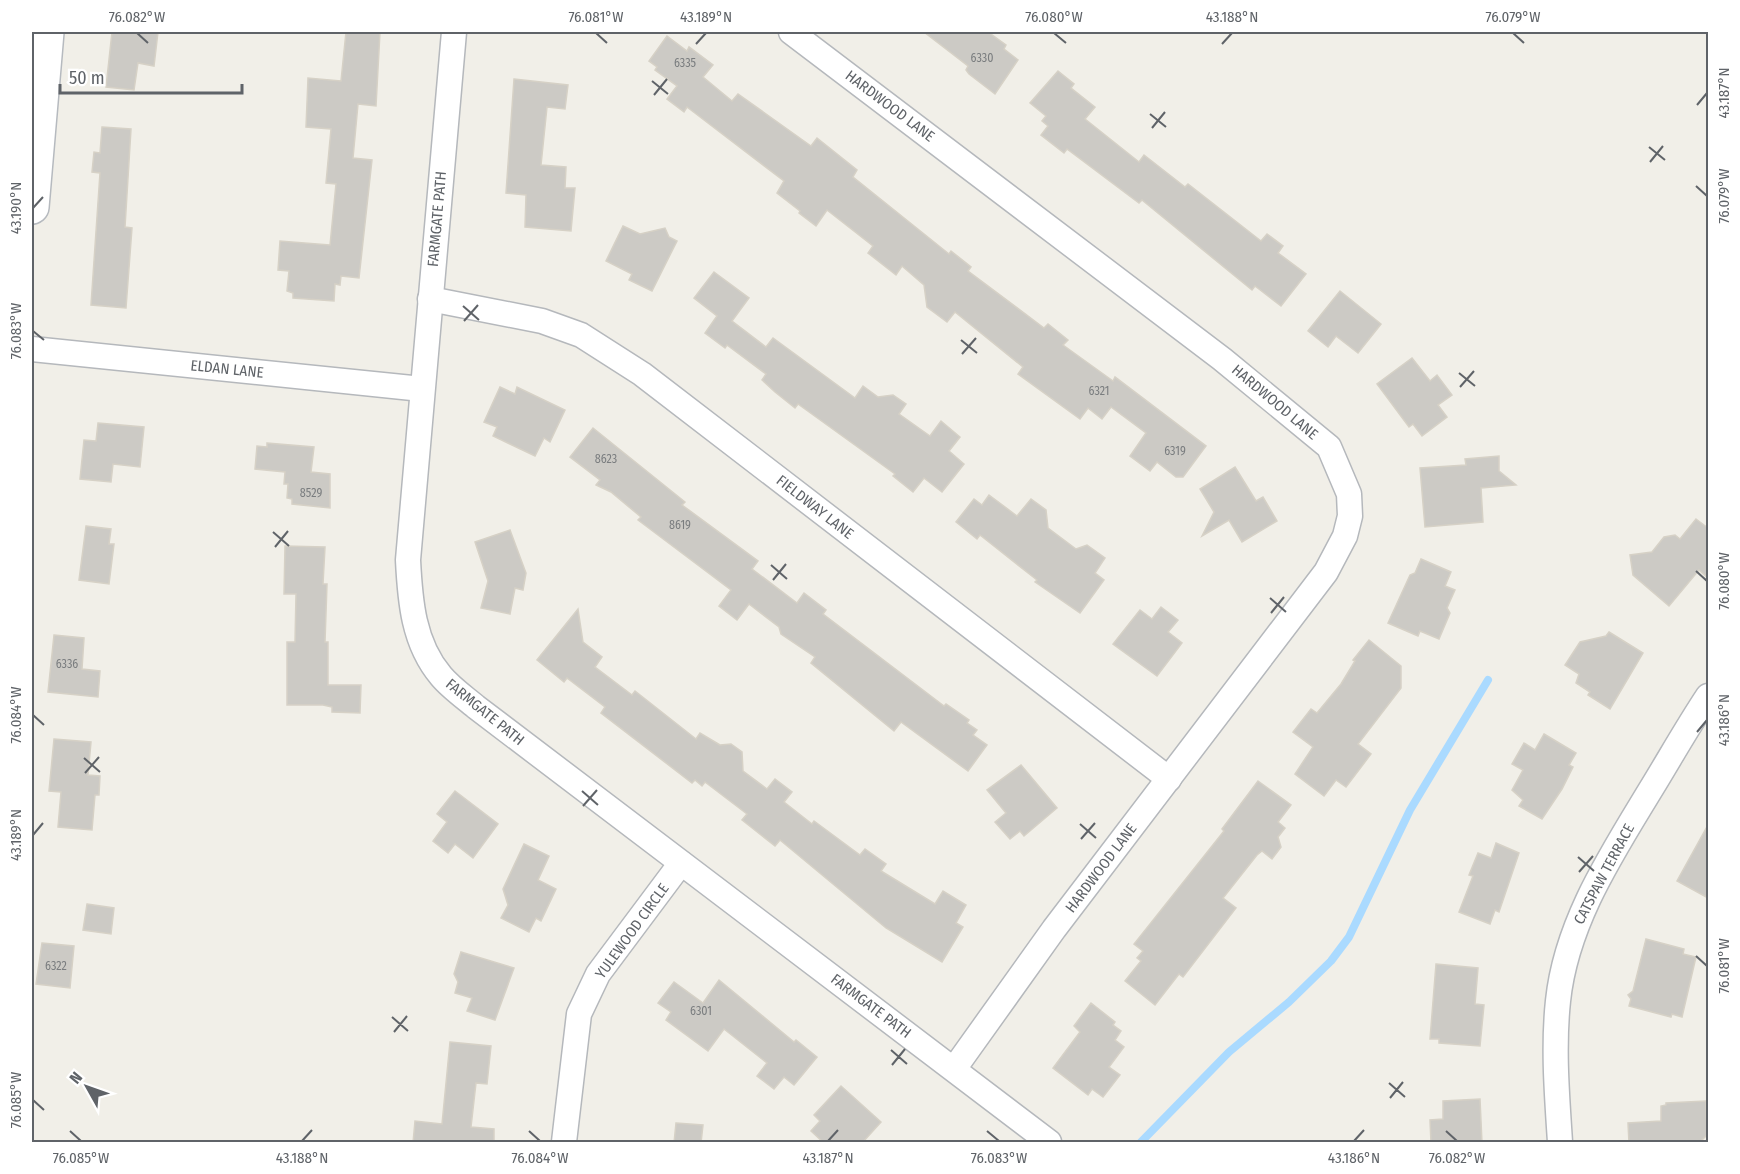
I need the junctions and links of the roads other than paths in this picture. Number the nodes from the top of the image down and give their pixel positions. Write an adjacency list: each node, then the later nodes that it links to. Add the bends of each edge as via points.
1 (47, 32): 4 (street)
2 (454, 32): 5 (street, FARMGATE PATH)
3 (791, 32): 9 (street, HARDWOOD LANE, via 1222,359 1329,447 1349,494 1346,536 1326,572)
4 (32, 207)
5 (430, 299): 7 (street, FARMGATE PATH); 9 (street, FIELDWAY LANE, via 542,321 581,335 642,374)
6 (32, 348): 7 (street, ELDAN LANE)
7 (422, 389): 10 (street, FARMGATE PATH, via 408,560 411,613 428,655 441,676 476,707)
8 (1708, 696): 14 (street, CATSPAW TERRACE, via 1619,842 1581,915 1566,954 1557,1001)
9 (1169, 779): 11 (street, HARDWOOD LANE, via 1054,929)
10 (681, 863): 11 (street, FARMGATE PATH); 12 (street, YULEWOOD CIRCLE, via 598,974 579,1014)
11 (954, 1069): 13 (street, FARMGATE PATH)
12 (564, 1143)
13 (1049, 1143)
14 (1560, 1143)

